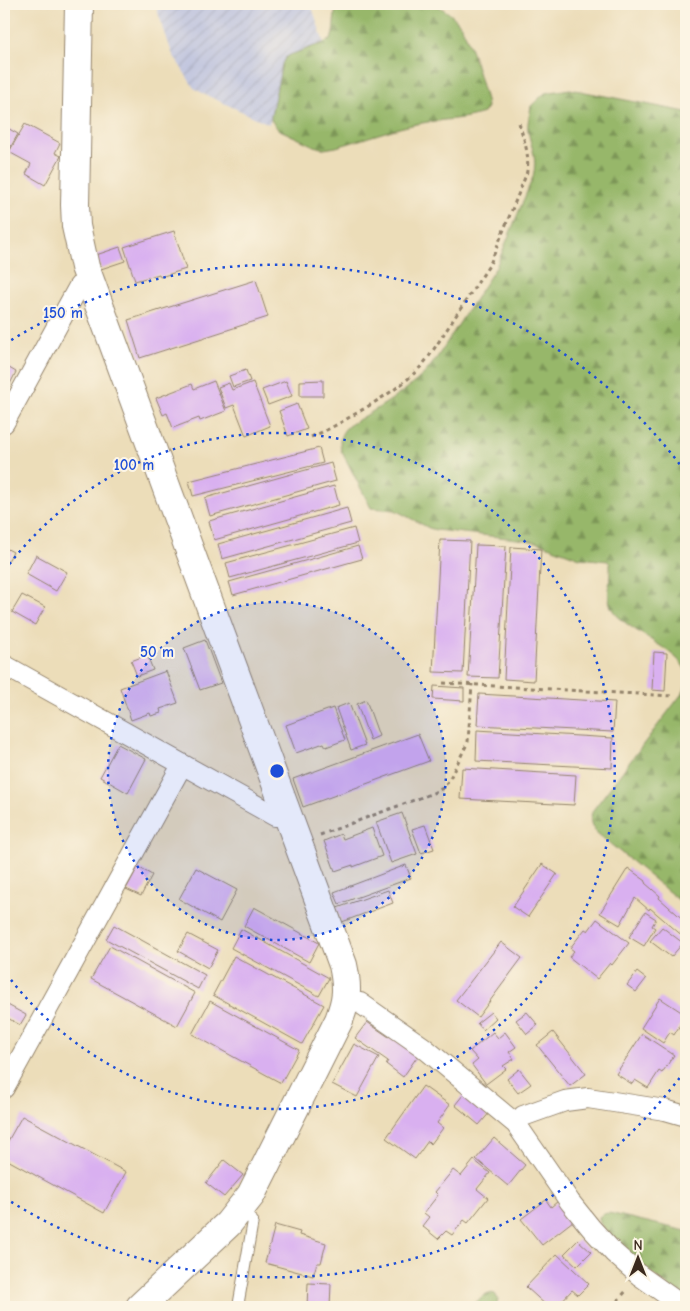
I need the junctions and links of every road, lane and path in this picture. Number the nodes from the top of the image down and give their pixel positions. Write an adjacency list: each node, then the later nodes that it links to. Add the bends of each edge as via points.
1 (79, 4): 3 (street, via 75,205 79,246)
2 (520, 123): 5 (path, via 528,155 526,175 490,264 430,355 420,369 394,390 340,423)
3 (90, 282): 4 (street, via 79,286); 11 (street)
4 (4, 423)
5 (311, 436)
6 (4, 665): 10 (street)
7 (442, 683): 8 (path)
8 (472, 684): 9 (path); 12 (path, via 468,742 443,788)
9 (673, 696)
10 (182, 765): 11 (street, via 275,816); 14 (street)
11 (286, 812): 12 (street)
12 (298, 843): 13 (street, via 343,965)
13 (346, 1002): 16 (street, via 360,1003 423,1047); 17 (street, via 260,1180)
14 (4, 1088)
15 (686, 1116): 16 (street, via 588,1098 565,1101 523,1116)
16 (516, 1124): 20 (street, via 591,1228 639,1276)
17 (240, 1210): 18 (street); 19 (lane, via 253,1221)
18 (140, 1307)
19 (241, 1307)
20 (684, 1307)

